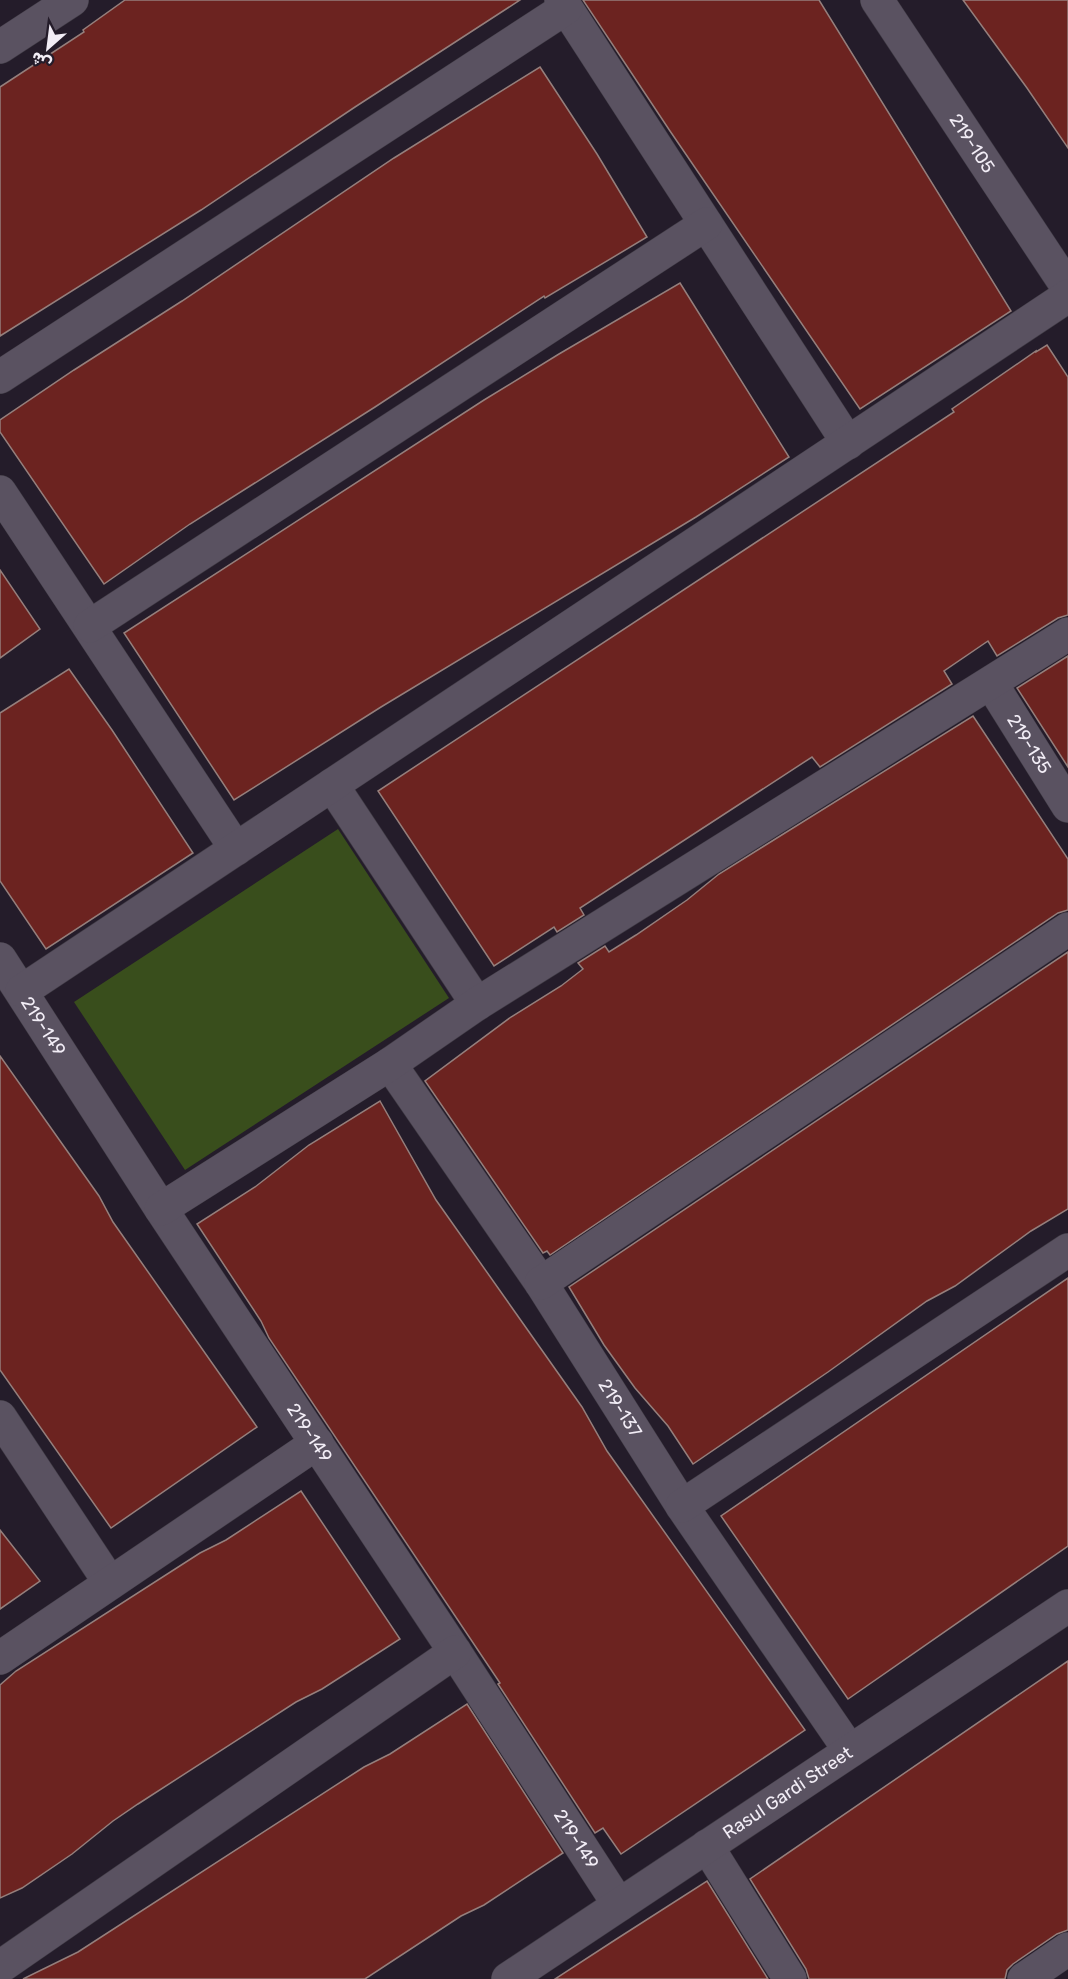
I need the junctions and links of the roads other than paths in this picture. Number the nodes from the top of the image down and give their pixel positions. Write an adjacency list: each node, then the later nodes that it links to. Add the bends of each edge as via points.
1 (72, 0): 4 (street)
2 (877, 0): 6 (street, 219-105)
3 (564, 4): 5 (street); 8 (street)
4 (0, 47)
5 (706, 224): 9 (street); 11 (street)
6 (1068, 288)
7 (1068, 296): 9 (street)
8 (0, 377)
9 (848, 444): 14 (street)
10 (0, 492): 11 (street)
11 (90, 626): 16 (street)
12 (1068, 634): 13 (street)
13 (991, 682): 15 (street, 219-135); 20 (street)
14 (332, 785): 16 (street); 20 (street)
15 (1068, 806)
16 (236, 849): 19 (street)
17 (1068, 929): 24 (street)
18 (0, 959): 19 (street, 219-149)
19 (22, 992): 22 (street, 219-149)
20 (477, 1004): 21 (street)
21 (390, 1064): 22 (street); 24 (street, 219-137)
22 (162, 1209): 26 (street, 219-149)
23 (1068, 1250): 27 (street)
24 (541, 1283): 27 (street, 219-137)
25 (0, 1417): 28 (street)
26 (316, 1443): 28 (street); 30 (street, 219-149)
27 (682, 1506): 32 (street, 219-137)
28 (110, 1583): 31 (street)
29 (1068, 1606): 32 (street, Rasul Gardi Street)
30 (455, 1652): 34 (street, 219-149); 36 (street)
31 (0, 1658)
32 (850, 1751): 33 (street, Rasul Gardi Street)
33 (707, 1846): 34 (street, Rasul Gardi Street); 38 (street)
34 (619, 1905): 37 (street, Rasul Gardi Street)
35 (1068, 1949): 39 (street)
36 (0, 1967)
37 (508, 1979)
38 (790, 1979)
39 (1024, 1979)

